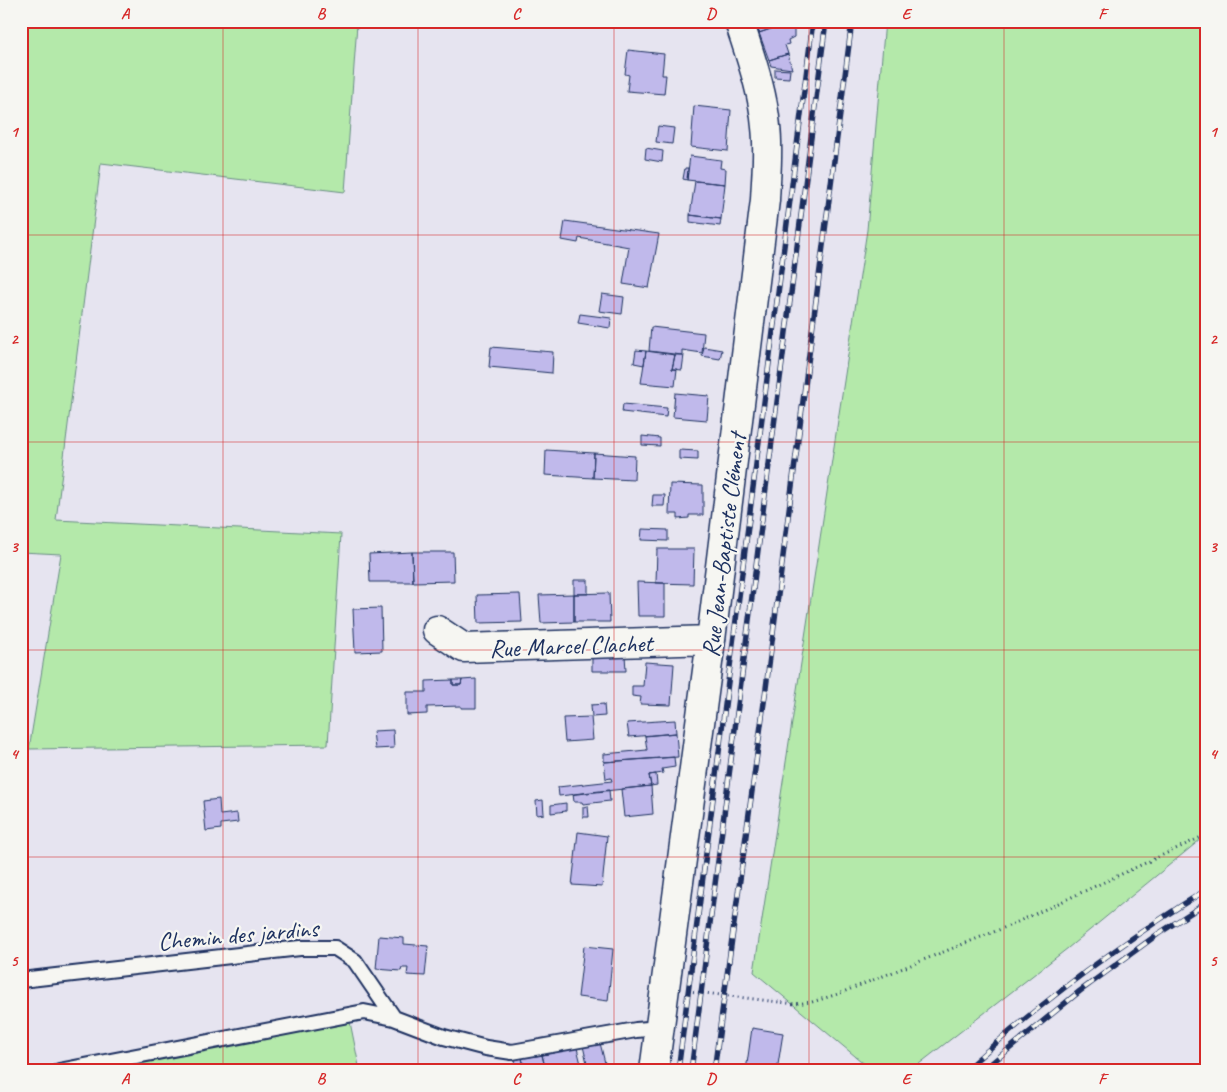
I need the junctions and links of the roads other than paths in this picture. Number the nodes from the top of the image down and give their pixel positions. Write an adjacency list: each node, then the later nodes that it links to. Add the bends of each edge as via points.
1 (739, 21): 3 (street, Rue Jean-Baptiste Clément, via 762,97 767,157 763,220)
2 (436, 630): 3 (street, Rue Marcel Clachet, via 464,648)
3 (711, 640): 6 (street, Rue Jean-Baptiste Clément)
4 (21, 980): 5 (lane, Chemin des jardins, via 300,948 335,948 355,961)
5 (394, 1018): 6 (lane, via 444,1038 512,1052); 7 (lane, via 364,1012)
6 (660, 1028): 8 (street, Rue Jean-Baptiste Clément)
7 (59, 1071)
8 (654, 1071)

